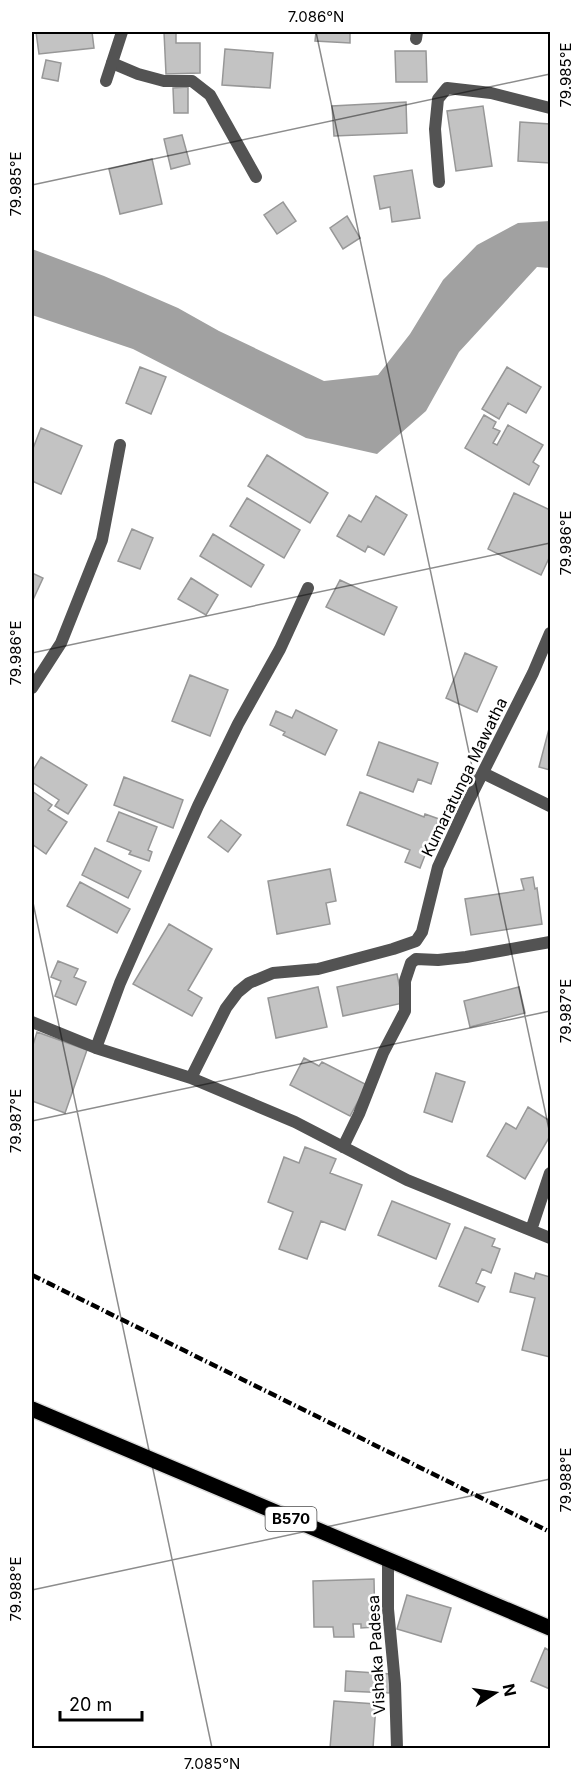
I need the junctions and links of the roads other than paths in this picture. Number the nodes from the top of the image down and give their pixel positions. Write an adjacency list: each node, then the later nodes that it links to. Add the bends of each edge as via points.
1 (122, 32): 2 (street)
2 (112, 63): 3 (street); 5 (street, via 164,81 192,81 210,95)
3 (106, 81)
4 (550, 108): 6 (street, via 490,93 447,88 438,99 435,129)
5 (256, 177)
6 (439, 182)
7 (120, 446): 10 (street, via 102,540 61,642)
8 (308, 588): 15 (street, via 198,806 120,983)
9 (550, 633): 11 (street, Kumaratunga Mawatha)
10 (32, 688)
11 (483, 773): 12 (street); 16 (street, Kumaratunga Mawatha, via 438,867 422,932 416,941 326,967 273,973 249,983 225,1008)
12 (550, 806)
13 (550, 942): 17 (street, via 466,957 416,959 411,963 405,981 405,1011)
14 (32, 1022): 15 (street)
15 (96, 1048): 16 (street)
16 (191, 1078): 17 (street)
17 (343, 1147): 19 (street, via 407,1180)
18 (550, 1173): 19 (street)
19 (531, 1230): 20 (street)
20 (550, 1238)
21 (32, 1409): 22 (main road, B570)
22 (388, 1560): 23 (main road, B570); 24 (street, Vishaka Padesa)
23 (550, 1628)
24 (397, 1749)

